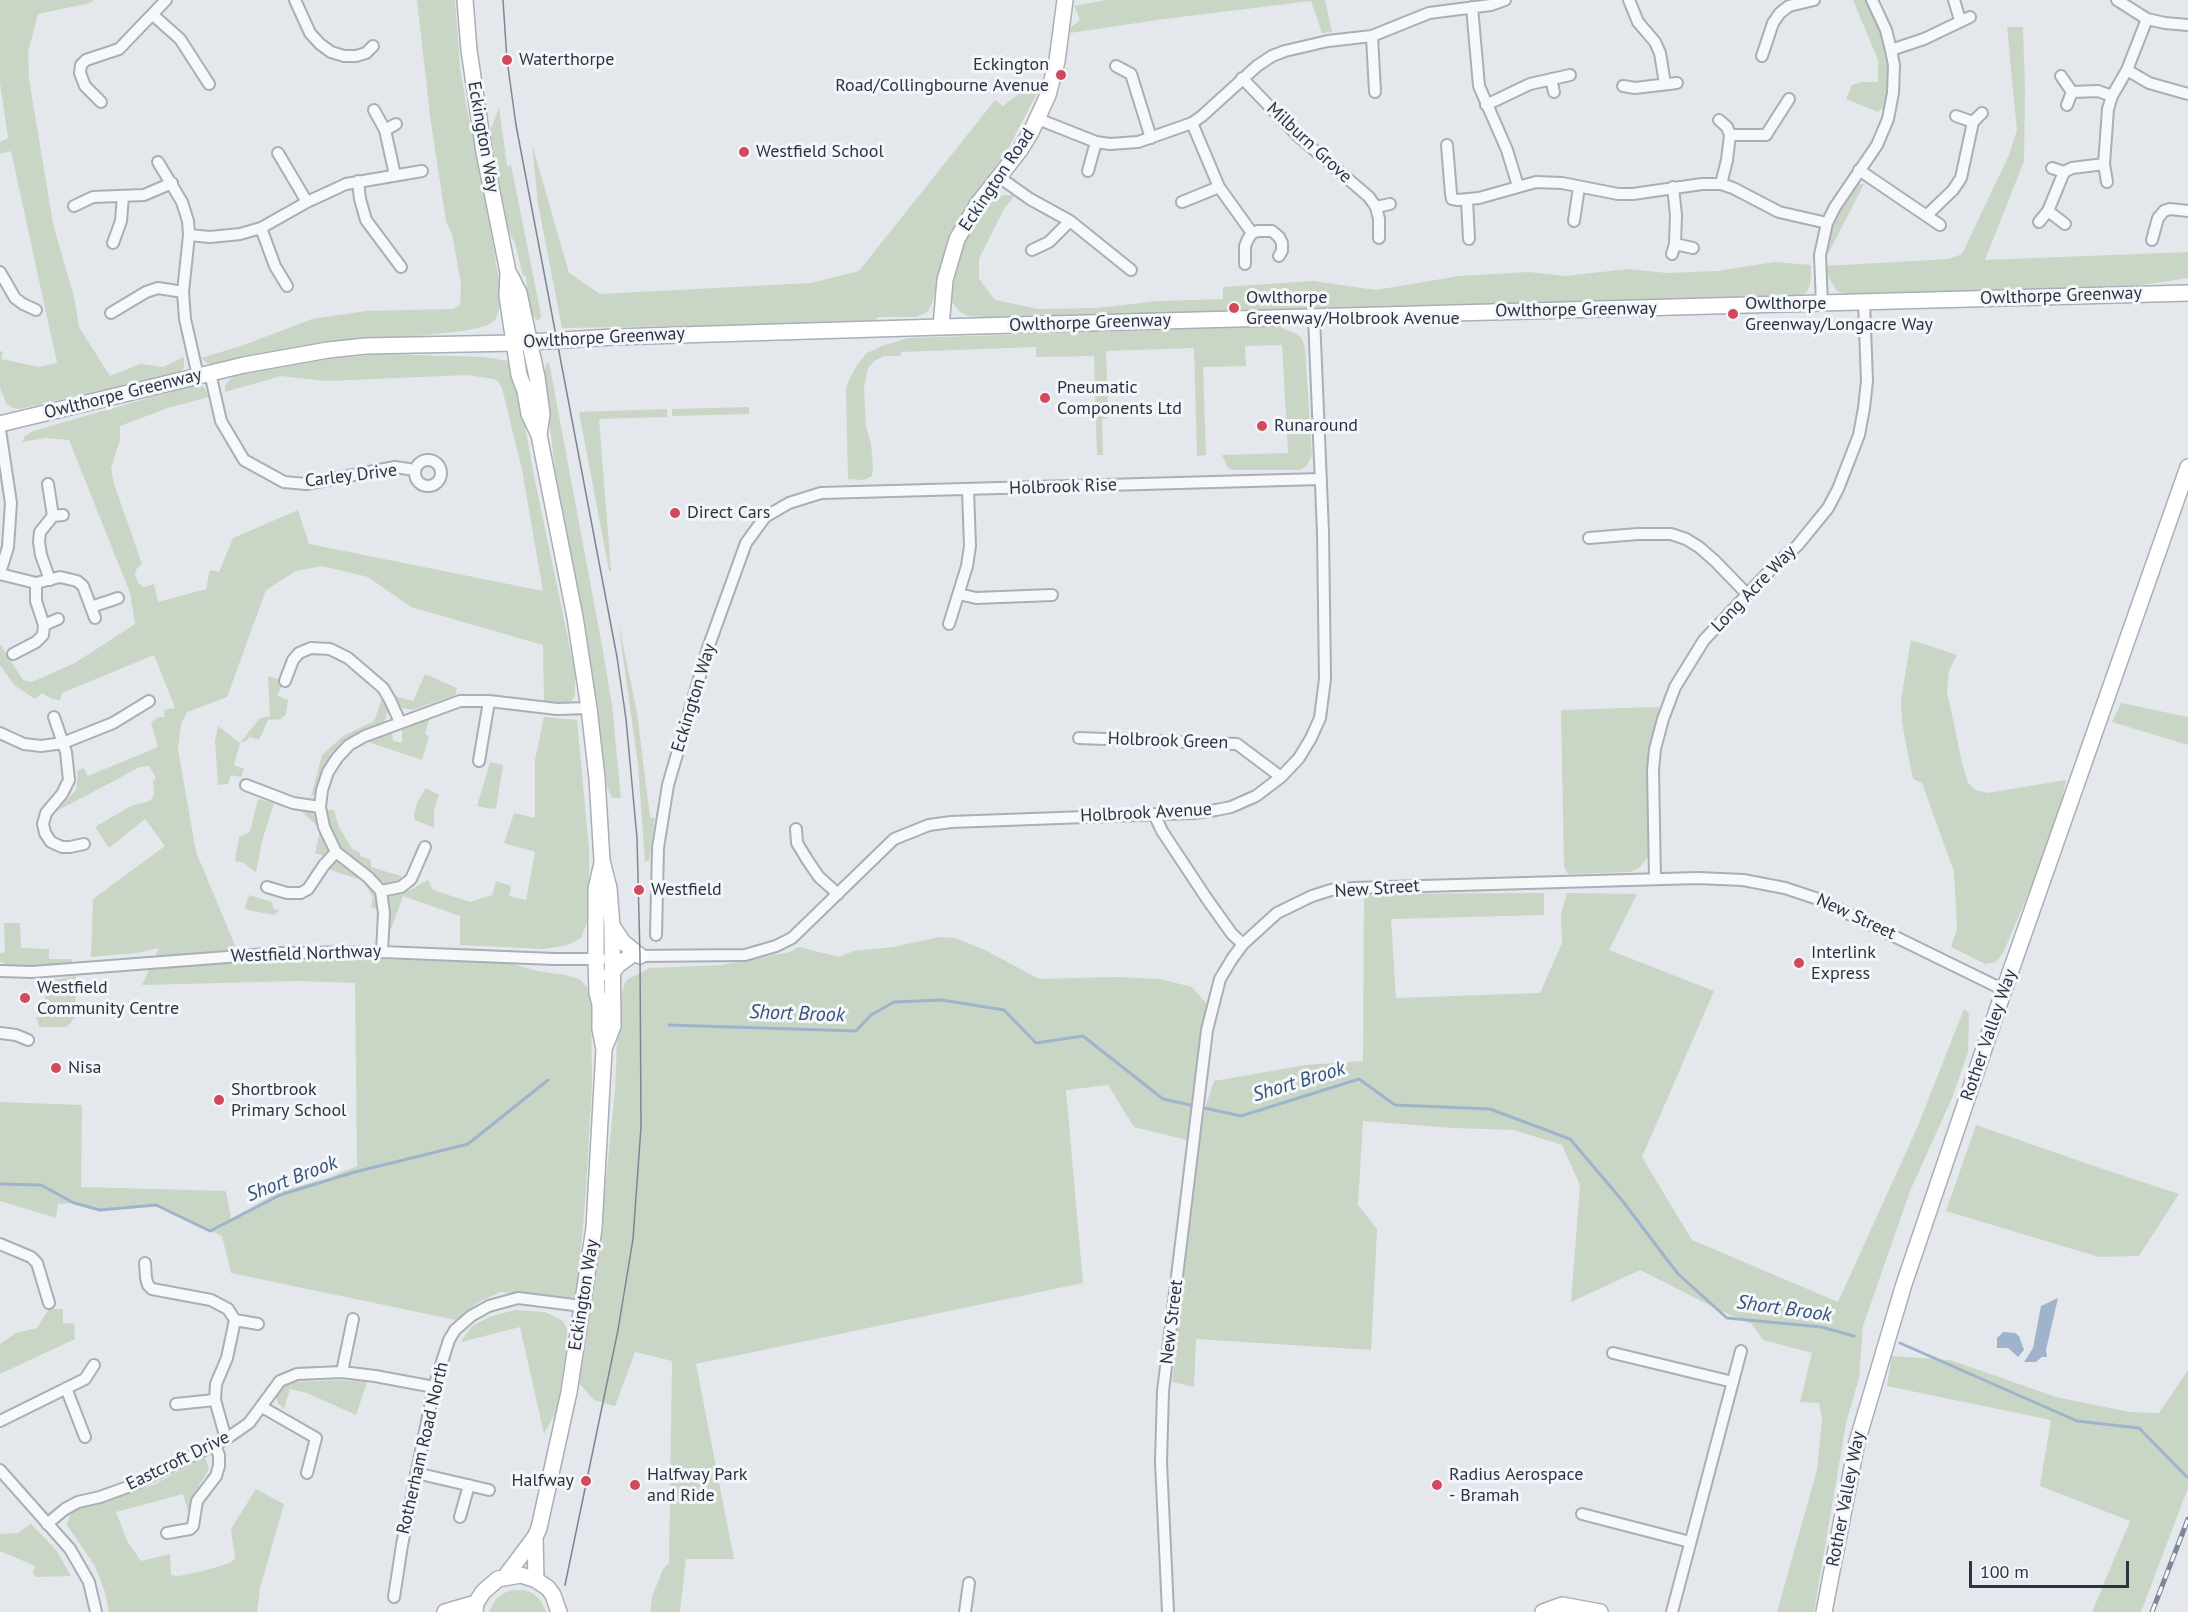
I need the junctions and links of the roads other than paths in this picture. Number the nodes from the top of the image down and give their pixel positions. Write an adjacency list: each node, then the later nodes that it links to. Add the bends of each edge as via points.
1 (166, 0): 13 (street)
2 (295, 0): 17 (street, via 310,33 331,52 356,56)
3 (465, 0): 101 (street, Eckington Way, via 485,158)
4 (1065, 0): 42 (street, Eckington Road, via 1057,61)
5 (1505, 0): 12 (street)
6 (1629, 0): 28 (street, via 1638,22 1660,53)
7 (1814, 0): 11 (street)
8 (1872, 0): 18 (street)
9 (1954, 0): 18 (street, via 1965,18 1924,39)
10 (2116, 0): 14 (street)
11 (1788, 3): 19 (street, via 1773,23)
12 (1472, 7): 16 (street, via 1429,13); 37 (street, via 1476,67)
13 (153, 15): 27 (street, via 185,45); 36 (street, via 119,49 81,65 85,86)
14 (2147, 19): 15 (street); 21 (street)
15 (2188, 25)
16 (1372, 36): 24 (street, via 1285,51); 30 (street)
17 (373, 46)
18 (1891, 50): 56 (street, via 1894,80 1888,119 1877,145)
19 (1762, 56)
20 (1116, 66): 49 (street, via 1131,74)
21 (2127, 70): 33 (street, via 2155,85); 34 (street)
22 (1570, 75): 25 (street)
23 (2061, 76): 32 (street)
24 (1242, 78): 45 (street); 76 (street, Milburn Grove, via 1298,136 1369,196)
25 (1551, 78): 31 (street); 37 (street)
26 (1677, 83): 28 (street)
27 (209, 84)
28 (1665, 84): 29 (street)
29 (1623, 86)
30 (1375, 92)
31 (1554, 92)
32 (2072, 92): 34 (street, via 2090,90); 38 (street)
33 (2188, 94)
34 (2112, 96): 54 (street)
35 (1789, 99): 48 (street, via 1766,135)
36 (101, 102)
37 (1486, 105): 66 (street)
38 (2067, 105)
39 (374, 110): 47 (street)
40 (1982, 113): 44 (street)
41 (1956, 116): 44 (street)
42 (1038, 119): 50 (street); 61 (street, Eckington Road)
43 (1719, 120): 48 (street)
44 (1973, 122): 79 (street, via 1961,178)
45 (1192, 123): 49 (street); 67 (street)
46 (396, 124): 47 (street)
47 (385, 130): 60 (street)
48 (1730, 135): 65 (street)
49 (1151, 138): 50 (street, via 1123,144)
50 (1096, 142): 58 (street)
51 (1448, 145): 71 (street, via 1452,199)
52 (278, 153): 72 (street, via 284,174)
53 (158, 162): 64 (street, Carley Drive)
54 (2104, 164): 59 (street); 63 (street)
55 (2052, 168): 59 (street)
56 (1859, 170): 79 (street); 83 (street)
57 (422, 171): 60 (street)
58 (1088, 171)
59 (2064, 172): 77 (street)
60 (395, 175): 62 (street)
61 (999, 177): 80 (street); 112 (street, Eckington Road, via 957,239 945,280)
62 (358, 182): 72 (street); 98 (street, via 366,220 384,255)
63 (2107, 182)
64 (172, 183): 70 (street, via 144,195); 88 (street, Carley Drive, via 182,202)
65 (1721, 184): 69 (street); 83 (street, via 1779,212)
66 (1518, 186): 68 (street, via 1549,182); 71 (street)
67 (1219, 187): 73 (street); 87 (street)
68 (1580, 187): 69 (street, via 1633,194); 81 (street)
69 (1673, 187): 93 (street, via 1673,249)
70 (123, 196): 75 (street, via 93,197); 92 (street, via 121,221)
71 (1467, 200): 90 (street)
72 (307, 202): 86 (street)
73 (1182, 202)
74 (1390, 204): 76 (street)
75 (74, 206)
76 (1376, 207): 89 (street)
77 (2048, 210): 82 (street); 85 (street)
78 (2188, 211): 91 (street, via 2164,211)
79 (1927, 215): 84 (street)
80 (1070, 221): 94 (street, via 1048,242); 99 (street)
81 (1574, 221)
82 (2039, 222)
83 (1827, 223): 108 (street, via 1820,255)
84 (1940, 225)
85 (2065, 225)
86 (261, 228): 88 (street, via 210,237); 97 (street)
87 (1252, 232): 95 (street, via 1272,231 1279,237); 96 (street, via 1245,246)
88 (189, 235): 104 (street, Carley Drive)
89 (1379, 238)
90 (1469, 239)
91 (2152, 240)
92 (113, 243)
93 (1693, 248)
94 (1032, 250)
95 (1279, 256)
96 (1245, 264)
97 (275, 266): 102 (street); 103 (street)
98 (401, 267)
99 (1131, 270)
100 (0, 272): 109 (street, via 15,298)
101 (508, 272): 107 (street, Eckington Way); 114 (street, Eckington Way, via 507,296)
102 (266, 274)
103 (287, 286)
104 (183, 292): 110 (street, via 158,288); 116 (street, Carley Drive, via 185,319)
105 (2188, 293): 106 (street, Owlthorpe Greenway)
106 (1864, 302): 108 (street, Owlthorpe Greenway); 132 (street, Long Acre Way, via 1866,395 1849,464 1828,508 1797,546)
107 (521, 303): 113 (street, via 537,326); 115 (street, Eckington Way)
108 (1822, 304): 111 (street, Owlthorpe Greenway)
109 (36, 310)
110 (111, 313)
111 (1314, 317): 112 (street, Owlthorpe Greenway); 123 (street, Holbrook Avenue)
112 (941, 327): 113 (street, Owlthorpe Greenway)
113 (558, 340): 115 (street, Owlthorpe Greenway)
114 (514, 343): 115 (street, Owlthorpe Greenway); 116 (street, Owlthorpe Greenway, via 328,350); 117 (street, Eckington Way)
115 (534, 345): 117 (street, via 525,375); 120 (street, Eckington Way, via 542,414)
116 (204, 374): 118 (street, Owlthorpe Greenway); 122 (street, Carley Drive, via 221,421 244,460 284,482 306,484 395,467)
117 (525, 391): 120 (street, Eckington Way, via 529,414)
118 (0, 424)
119 (0, 430): 128 (street, via 11,503 8,547)
120 (539, 435): 144 (street, Eckington Way)
121 (2188, 467): 172 (street, Rother Valley Way)
122 (415, 470)
123 (1321, 479): 125 (street, Holbrook Rise); 151 (street, Holbrook Avenue, via 1326,648 1323,701 1311,738)
124 (48, 484): 129 (street, via 58,515 40,532 39,542)
125 (968, 490): 126 (street, Holbrook Rise); 131 (street, via 970,546)
126 (805, 496): 165 (street, Eckington Way, via 765,517 754,530 704,659 664,806 657,848)
127 (1589, 538): 132 (street, via 1671,534 1686,539 1716,561)
128 (0, 574): 130 (street)
129 (50, 580): 130 (street); 135 (street, via 60,577 77,581)
130 (36, 583): 139 (street, via 36,601)
131 (959, 594): 133 (street, via 976,598); 138 (street)
132 (1747, 594): 160 (street, Long Acre Way, via 1695,652 1663,719 1653,770)
133 (1052, 595)
134 (118, 598): 135 (street)
135 (91, 607): 136 (street)
136 (95, 618)
137 (58, 619): 139 (street)
138 (948, 624)
139 (44, 625): 140 (street, via 40,639)
140 (13, 654)
141 (285, 681): 146 (street, via 299,653 311,648 330,649 348,658 383,688)
142 (149, 701): 149 (street, via 113,723)
143 (489, 701): 144 (street, via 557,709); 146 (street, via 460,701); 150 (street)
144 (589, 708): 159 (street, Eckington Way)
145 (54, 717): 149 (street)
146 (399, 722): 153 (street, via 365,736 337,758 328,772)
147 (0, 733): 149 (street, via 24,744)
148 (1079, 738): 151 (street, Holbrook Green, via 1237,744)
149 (63, 743): 156 (street, via 69,780 46,813 43,824 51,842 70,848)
150 (479, 761)
151 (1281, 777): 154 (street, Holbrook Avenue, via 1256,796 1231,807)
152 (246, 785): 153 (street)
153 (320, 807): 158 (street)
154 (1154, 814): 163 (street, Holbrook Avenue, via 929,825 894,839); 166 (street, via 1207,899)
155 (796, 829): 163 (street, via 797,843 808,861)
156 (84, 844)
157 (425, 847): 162 (street, via 411,879 401,887)
158 (336, 852): 161 (street, via 301,893); 162 (street)
159 (602, 861): 164 (street, Eckington Way); 169 (street, Eckington Way, via 596,889)
160 (1655, 879): 166 (street, New Street, via 1331,891 1277,913); 172 (street, New Street, via 1726,878 1805,894)
161 (267, 887)
162 (381, 891): 167 (street)
163 (838, 894): 168 (street, Holbrook Avenue, via 792,938 759,952)
164 (612, 926): 168 (street); 170 (street, Eckington Way)
165 (656, 935)
166 (1243, 944): 218 (street, New Street, via 1220,979 1207,1030 1163,1391 1161,1462)
167 (382, 952): 169 (street, Westfield Northway); 171 (street, Westfield Northway, via 280,953 32,972)
168 (635, 956): 170 (street)
169 (596, 959): 170 (street, Westfield Northway); 173 (street, Eckington Way)
170 (612, 965): 173 (street); 176 (street, Eckington Way, via 613,1026)
171 (0, 971)
172 (2004, 990): 222 (street, Rother Valley Way, via 1904,1284 1863,1419)
173 (600, 1004): 176 (street, Eckington Way)
174 (0, 1034): 175 (street)
175 (28, 1040)
176 (604, 1049): 180 (street, Eckington Way, via 594,1228)
177 (0, 1244): 179 (street, via 37,1263)
178 (145, 1263): 182 (street, via 148,1286 152,1289 211,1300 228,1309)
179 (49, 1303)
180 (582, 1306): 189 (street, Rotherham Road North, via 518,1298 489,1306 455,1330); 207 (street, Eckington Way, via 568,1398)
181 (353, 1319): 187 (street)
182 (235, 1320): 183 (street); 191 (street)
183 (258, 1324)
184 (1741, 1351): 188 (street)
185 (1613, 1353): 188 (street)
186 (94, 1365): 190 (street, via 86,1379)
187 (342, 1372): 189 (street, Eastcroft Drive); 193 (street, Eastcroft Drive, via 297,1374 280,1381)
188 (1732, 1382): 208 (street)
189 (434, 1387): 200 (street, Rotherham Road North)
190 (66, 1388): 194 (street); 195 (street)
191 (215, 1400): 192 (street); 196 (street)
192 (176, 1404)
193 (262, 1407): 196 (street, Eastcroft Drive, via 249,1423); 199 (street, via 316,1438)
194 (0, 1421)
195 (86, 1437)
196 (226, 1439): 197 (street, Eastcroft Drive)
197 (215, 1446): 205 (street, Eastcroft Drive, via 133,1485 78,1502); 206 (street, via 219,1466 197,1501 193,1526)
198 (0, 1470): 205 (street)
199 (307, 1473)
200 (416, 1473): 201 (street); 212 (street, Rotherham Road North)
201 (469, 1485): 202 (street); 204 (street)
202 (489, 1490)
203 (1582, 1514): 208 (street)
204 (460, 1517)
205 (47, 1524): 214 (street, via 70,1549 89,1582)
206 (167, 1533)
207 (535, 1537): 209 (street, Eckington Way); 210 (street, Eckington Way)
208 (1690, 1542): 221 (street)
209 (505, 1576): 210 (street, via 521,1575); 213 (street, Eckington Way, via 483,1592)
210 (536, 1580): 216 (street, via 553,1595)
211 (969, 1583): 217 (street)
212 (394, 1597)
213 (476, 1608): 215 (street)
214 (96, 1612)
215 (445, 1612)
216 (560, 1612)
217 (965, 1612)
218 (1168, 1612)
219 (1543, 1612): 220 (street, via 1562,1605)
220 (1600, 1612)
221 (1672, 1612)
222 (1824, 1612)

